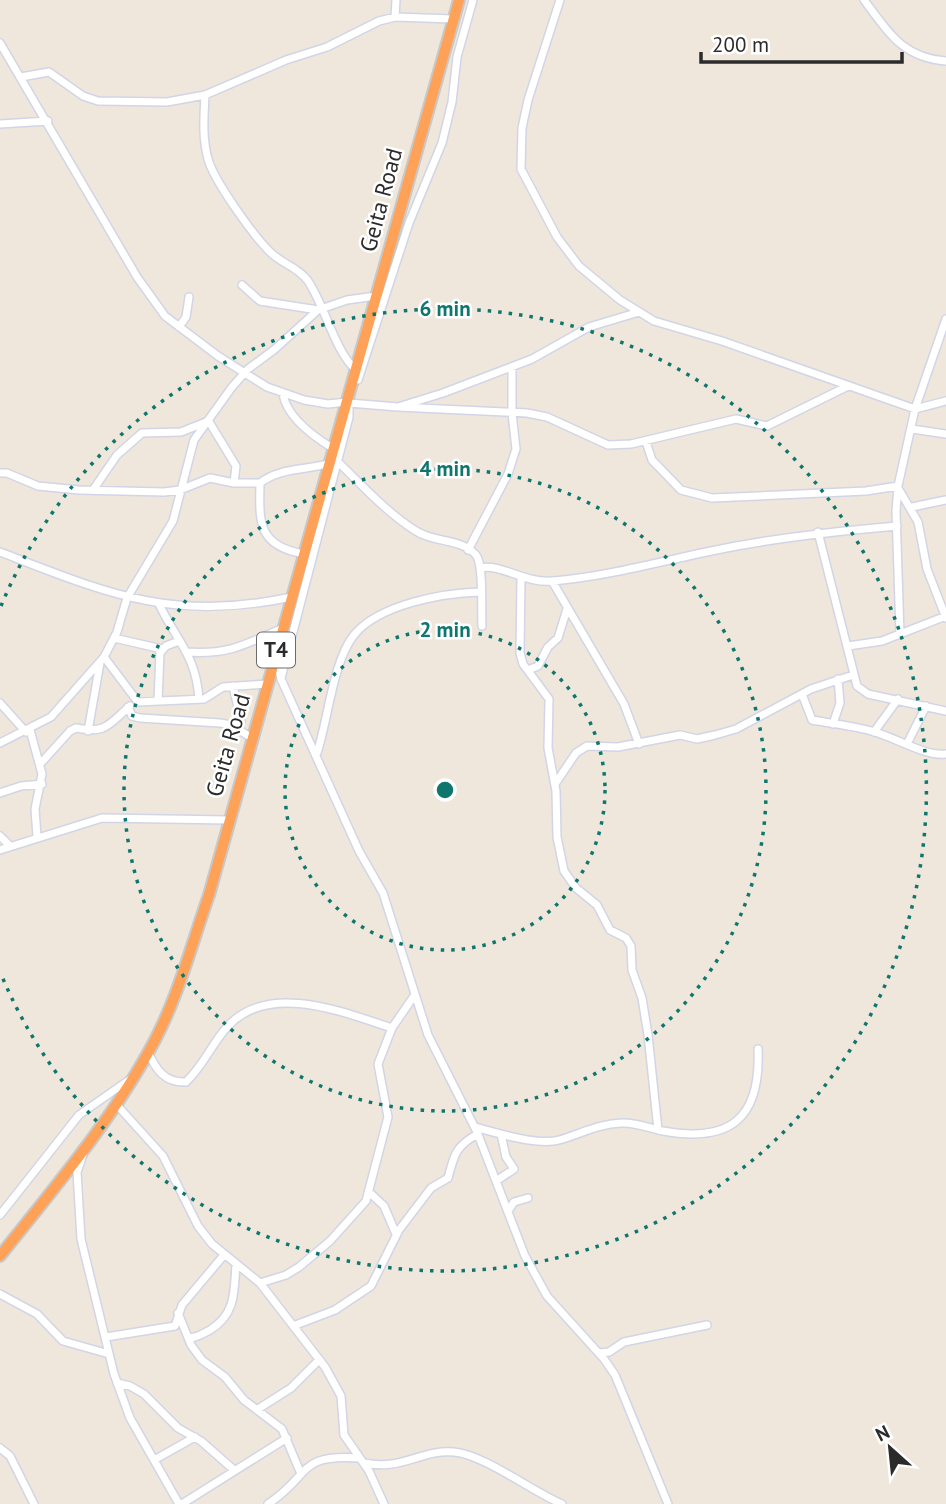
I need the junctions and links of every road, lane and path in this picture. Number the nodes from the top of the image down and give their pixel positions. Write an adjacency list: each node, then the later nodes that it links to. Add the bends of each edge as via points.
1 (396, 0): 6 (street)
2 (459, 0): 7 (highway, Geita Road / T4)
3 (473, 0): 27 (street, via 457,57 442,143 409,223)
4 (561, 0): 18 (street, via 528,100 521,169 569,253 598,284)
5 (864, 0): 9 (street, via 913,55)
6 (395, 17): 7 (street); 11 (street)
7 (453, 19): 15 (highway, Geita Road / T4)
8 (0, 43): 10 (street)
9 (946, 61)
10 (21, 77): 11 (street, via 48,72 98,101 167,102); 12 (street)
11 (205, 94): 17 (street, via 203,132 209,162 251,230 280,261 299,270)
12 (47, 121): 13 (street); 20 (street, via 137,277 165,316)
13 (0, 124)
14 (242, 285): 17 (street, via 260,301)
15 (376, 296): 17 (street); 22 (highway, Geita Road / T4)
16 (189, 298): 20 (street)
17 (321, 309): 22 (street, via 345,360); 23 (street)
18 (639, 312): 21 (street, via 589,327); 24 (street, via 667,326 824,375)
19 (946, 319): 29 (street)
20 (179, 327): 23 (street)
21 (512, 367): 28 (street); 30 (street)
22 (356, 370): 27 (highway, Geita Road / T4)
23 (244, 373): 25 (street); 31 (street)
24 (846, 387): 29 (street); 34 (street, via 767,426 736,419)
25 (284, 394): 27 (street, via 328,404); 35 (street, via 294,417)
26 (946, 401): 29 (street)
27 (348, 402): 28 (street); 35 (highway, Geita Road / T4); 36 (street, via 349,417)
28 (398, 407): 30 (street)
29 (915, 409): 32 (street)
30 (512, 413): 34 (street, via 547,418 608,445); 47 (street, via 516,449 508,474)
31 (207, 421): 38 (street, via 236,466); 41 (street, via 181,432 142,433 117,455); 42 (street, via 188,452)
32 (912, 429): 33 (street); 40 (street)
33 (946, 434)
34 (646, 442): 40 (street, via 652,460 681,490 712,498)
35 (334, 449): 36 (highway, Geita Road / T4)
36 (334, 463): 39 (street, via 274,472); 47 (street, via 412,529); 49 (highway, Geita Road / T4); 71 (street)
37 (0, 473): 41 (street, via 50,488)
38 (234, 483): 39 (street); 42 (street, via 210,478)
39 (260, 483): 49 (street, via 260,521 265,534 282,549)
40 (898, 487): 44 (street); 45 (street)
41 (93, 490): 42 (street)
42 (180, 490): 55 (street, via 173,521)
43 (946, 500): 44 (street)
44 (912, 507): 58 (street, via 927,569)
45 (897, 526): 46 (street); 61 (street)
46 (818, 532): 52 (street); 64 (street)
47 (468, 550): 50 (street)
48 (0, 552): 55 (street)
49 (304, 554): 54 (highway, Geita Road / T4)
50 (480, 568): 51 (street, via 493,567); 53 (street)
51 (521, 578): 52 (street); 69 (street, via 520,653)
52 (552, 582): 57 (street)
53 (480, 592): 59 (street); 93 (street, via 428,597 376,619 355,635 342,663)
54 (292, 597): 56 (street, via 242,605); 60 (highway, Geita Road / T4)
55 (127, 598): 56 (street); 62 (street)
56 (159, 604): 63 (street)
57 (567, 609): 69 (street, via 558,638 538,666); 92 (street, via 624,704)
58 (946, 617): 61 (street)
59 (482, 625)
60 (283, 628): 66 (street, via 237,650); 67 (highway, Geita Road / T4)
61 (900, 634): 64 (street)
62 (114, 638): 65 (street); 68 (street)
63 (179, 641): 65 (street); 66 (street)
64 (848, 646): 70 (street)
65 (162, 649): 79 (street)
66 (187, 652): 76 (street, via 195,669)
67 (275, 654): 71 (street); 73 (highway, Geita Road / T4)
68 (102, 660): 78 (street); 86 (street, via 57,712); 87 (street)
69 (528, 670): 97 (street, via 550,699 548,748)
70 (853, 675): 72 (street); 77 (street, via 861,691)
71 (281, 679): 93 (street)
72 (838, 679): 75 (street); 84 (street, via 840,703)
73 (267, 684): 74 (street); 89 (highway, Geita Road / T4)
74 (233, 686): 76 (street); 85 (street, via 241,716)
75 (802, 694): 84 (street, via 813,720); 92 (street, via 736,729 697,739 680,735)
76 (199, 699): 79 (street)
77 (898, 699): 81 (street); 88 (street)
78 (137, 701): 79 (street); 82 (street)
79 (158, 701)
80 (0, 703): 86 (street)
81 (926, 706): 83 (street); 91 (street)
82 (128, 707): 85 (street, via 132,716 140,718); 87 (street, via 108,727)
83 (946, 710)
84 (833, 724): 88 (street)
85 (234, 727): 89 (street)
86 (28, 731): 90 (street); 95 (street)
87 (89, 732): 95 (street, via 70,731)
88 (874, 732): 91 (street)
89 (252, 738): 99 (highway, Geita Road / T4)
90 (0, 743)
91 (908, 743): 94 (street, via 935,755)
92 (639, 744): 97 (street, via 581,748)
93 (317, 754): 104 (street, via 383,893)
94 (946, 754)
95 (40, 764): 96 (street)
96 (42, 784): 98 (street); 101 (street, via 35,809)
97 (555, 784): 110 (street, via 564,871 597,905 610,930 631,946 632,970 648,1035)
98 (0, 793)
99 (228, 820): 101 (street, via 112,817); 107 (highway, Geita Road / T4, via 209,895 168,1012)
100 (0, 836): 102 (street)
101 (37, 837): 102 (street)
102 (10, 846): 103 (street)
103 (0, 850)
104 (414, 996): 105 (street); 111 (street, via 438,1058)
105 (393, 1028): 107 (street, via 303,1004 266,1005 229,1024 186,1082 164,1077); 115 (street, via 379,1064 388,1117)
106 (758, 1049): 110 (street, via 759,1077 750,1103 730,1128 711,1134)
107 (148, 1052): 108 (highway, Geita Road / T4)
108 (135, 1076): 109 (highway, Geita Road / T4); 118 (street, via 79,1115)
109 (116, 1104): 113 (highway, Geita Road / T4); 120 (street, via 163,1156 198,1226)
110 (658, 1130): 112 (street, via 610,1124 550,1142)
111 (477, 1131): 112 (street); 114 (street); 119 (street, via 451,1161 448,1178 431,1188)
112 (500, 1134): 114 (street, via 514,1171)
113 (87, 1144): 121 (highway, Geita Road / T4); 128 (street, via 77,1172 77,1202 81,1239)
114 (496, 1181): 117 (street)
115 (369, 1192): 119 (street, via 384,1206); 123 (street, via 330,1241 299,1267)
116 (528, 1198): 117 (street, via 514,1202)
117 (508, 1210): 130 (street, via 525,1256 547,1296)
118 (0, 1215)
119 (396, 1234): 127 (street, via 371,1286 335,1310)
120 (224, 1255): 122 (street); 125 (street)
121 (0, 1256)
122 (236, 1264): 123 (street); 129 (street, via 229,1314 218,1325)
123 (260, 1283): 127 (street)
124 (0, 1294): 131 (street, via 37,1314 63,1341)
125 (178, 1313): 128 (street, via 175,1326); 129 (street)
126 (707, 1325): 130 (street, via 624,1342)
127 (293, 1326): 132 (street)
128 (106, 1337): 131 (street)
129 (188, 1338): 134 (street, via 202,1360)
130 (599, 1353): 147 (street, via 615,1375)
131 (109, 1354): 133 (street)
132 (319, 1360): 134 (street, via 290,1388); 139 (street, via 338,1390 344,1435)
133 (117, 1383): 135 (street, via 144,1394 178,1428); 138 (street)
134 (258, 1409): 136 (street)
135 (195, 1437): 138 (street); 140 (street)
136 (287, 1438): 140 (street); 141 (street)
137 (0, 1448): 142 (street, via 10,1456)
138 (154, 1460): 143 (street)
139 (361, 1460): 141 (street, via 318,1459); 145 (street); 146 (street, via 386,1467 453,1452 489,1464)
140 (234, 1470): 143 (street)
141 (301, 1474): 144 (street)
142 (34, 1504)
143 (180, 1504)
144 (268, 1504)
145 (384, 1504)
146 (562, 1504)
147 (668, 1504)

